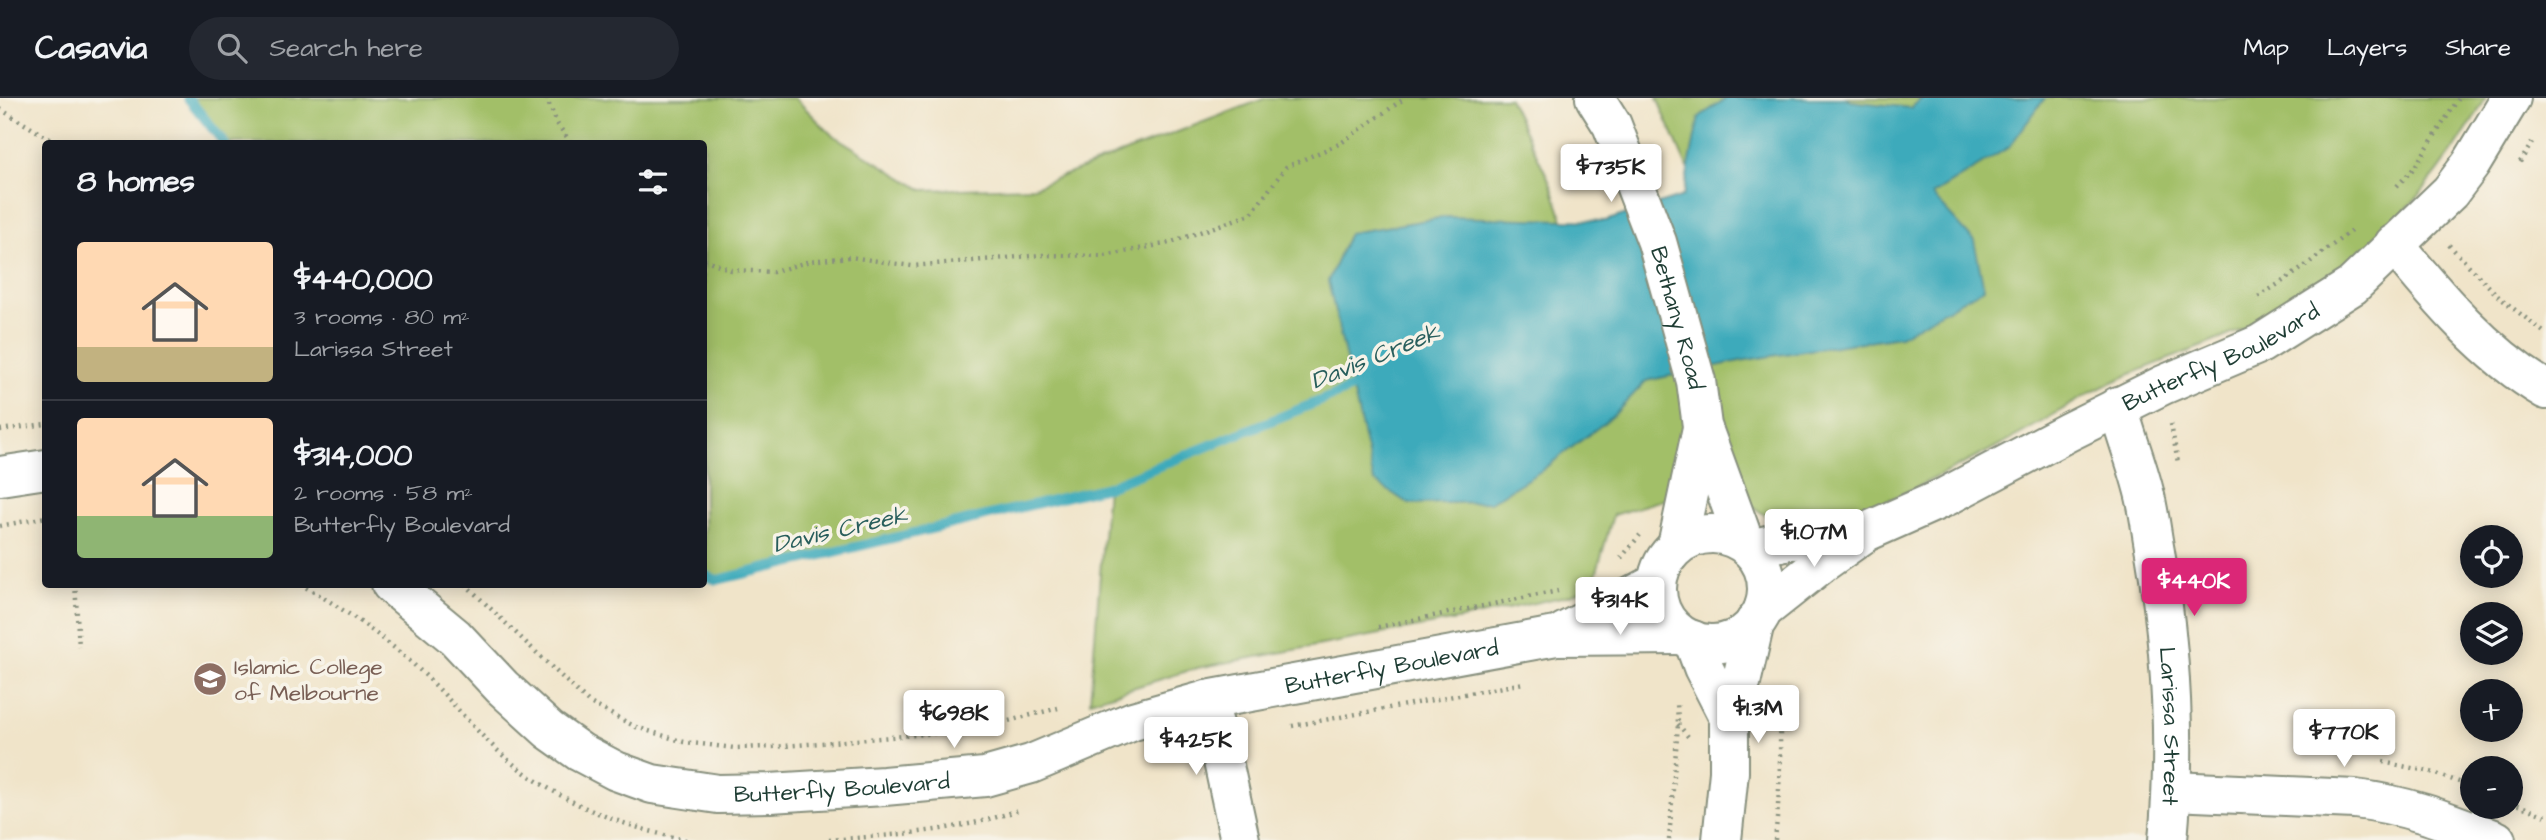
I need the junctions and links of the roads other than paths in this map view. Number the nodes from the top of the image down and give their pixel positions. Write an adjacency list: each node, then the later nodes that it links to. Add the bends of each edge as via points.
1 (1595, 98): 6 (street, Bethany Road, via 1612,125 1657,242 1696,381)
2 (2511, 98): 3 (street, Butterfly Boulevard, via 2450,192)
3 (2394, 244): 4 (street, via 2496,356); 5 (street, Butterfly Boulevard, via 2353,286 2260,344)
4 (2546, 390)
5 (2118, 407): 9 (street, Butterfly Boulevard, via 1945,497); 19 (street, Larissa Street, via 2144,488 2162,594)
6 (1702, 426): 10 (street, Bethany Road); 11 (street, Bethany Road)
7 (42, 470): 8 (street)
8 (0, 476)
9 (1866, 532): 11 (street, Butterfly Boulevard); 14 (street, Butterfly Boulevard)
10 (1676, 546): 11 (street, via 1710,533); 12 (street, Bethany Road)
11 (1748, 547): 14 (street, Bethany Road, via 1766,578)
12 (1657, 583): 15 (street, Butterfly Boulevard); 16 (street, Bethany Road, via 1665,618)
13 (396, 588): 17 (street, Butterfly Boulevard, via 455,637 549,730 616,771 679,789 769,793 985,777 1031,764 1133,721)
14 (1759, 616): 16 (street, via 1727,642); 18 (street, Bethany Road)
15 (1556, 636): 16 (street, Butterfly Boulevard); 17 (street, Butterfly Boulevard)
16 (1687, 638): 18 (street, Bethany Road)
17 (1207, 700): 20 (street)
18 (1729, 718): 21 (street, Bethany Road)
19 (2172, 791): 22 (street, Larissa Street); 23 (street, via 2385,803)
20 (1240, 840)
21 (1722, 840)
22 (2168, 840)
23 (2496, 840)

